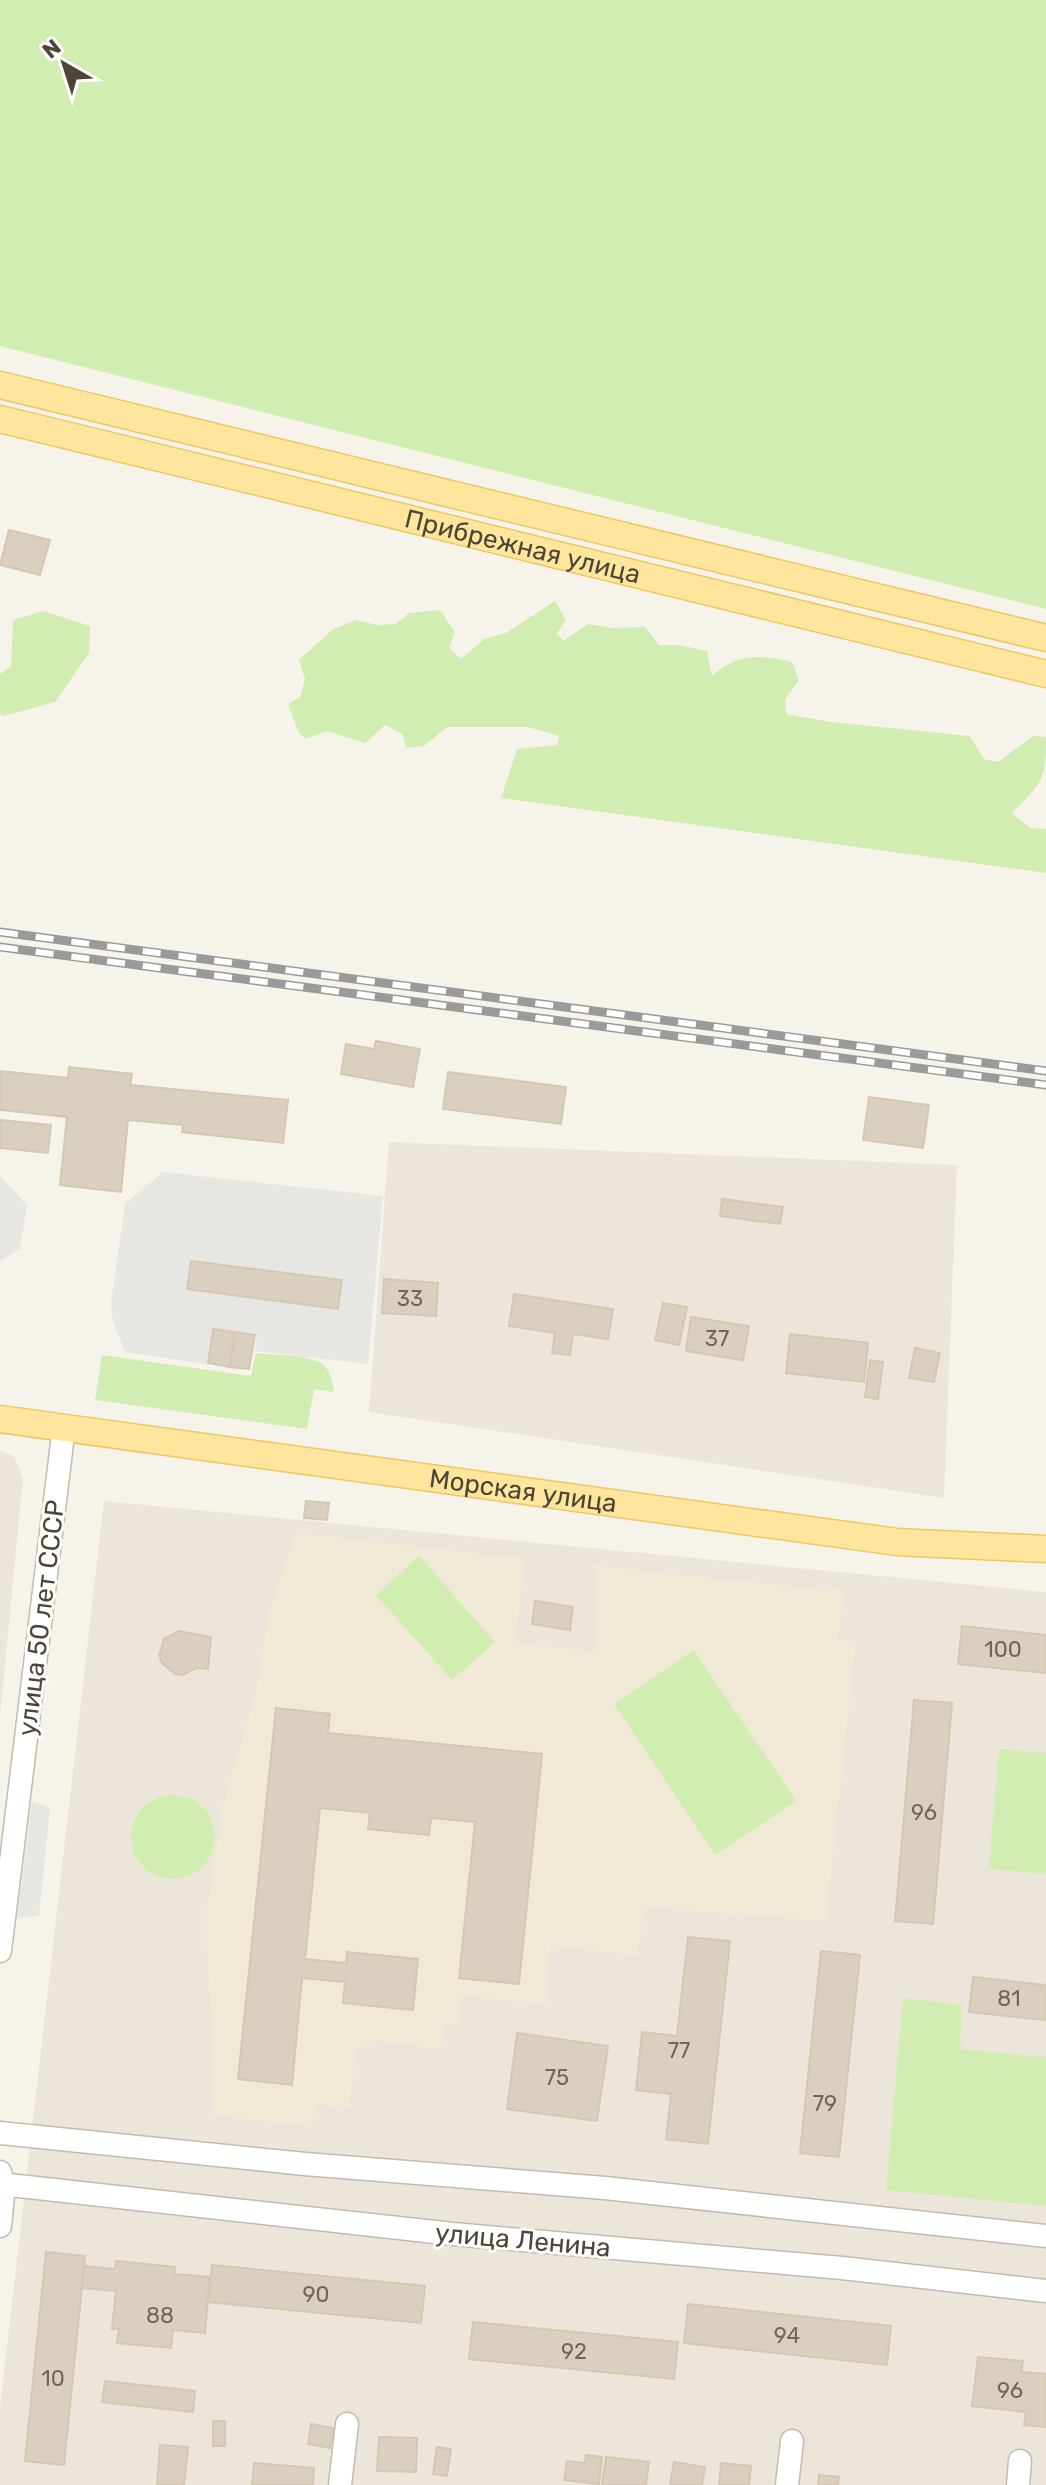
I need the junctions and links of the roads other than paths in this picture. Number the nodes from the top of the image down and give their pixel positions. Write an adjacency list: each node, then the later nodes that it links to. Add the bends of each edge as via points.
1 (0, 385): 3 (main road, Прибрежная улица)
2 (0, 419): 4 (main road, Прибрежная улица)
3 (1046, 638)
4 (1046, 674)
5 (0, 1419): 6 (main road, Морская улица)
6 (64, 1427): 7 (main road, Морская улица, via 897,1542); 8 (street, улица 50 лет СССР)
7 (1046, 1549)
8 (0, 1951)
9 (0, 2133): 12 (street, via 605,2188)
10 (1, 2180): 11 (street); 13 (street, улица Ленина, via 453,2234)
11 (0, 2226)
12 (1046, 2236)
13 (1046, 2291)
14 (347, 2424): 17 (street)
15 (792, 2441): 18 (street)
16 (1020, 2461): 19 (street)
17 (340, 2485)
18 (787, 2485)
19 (1018, 2485)

